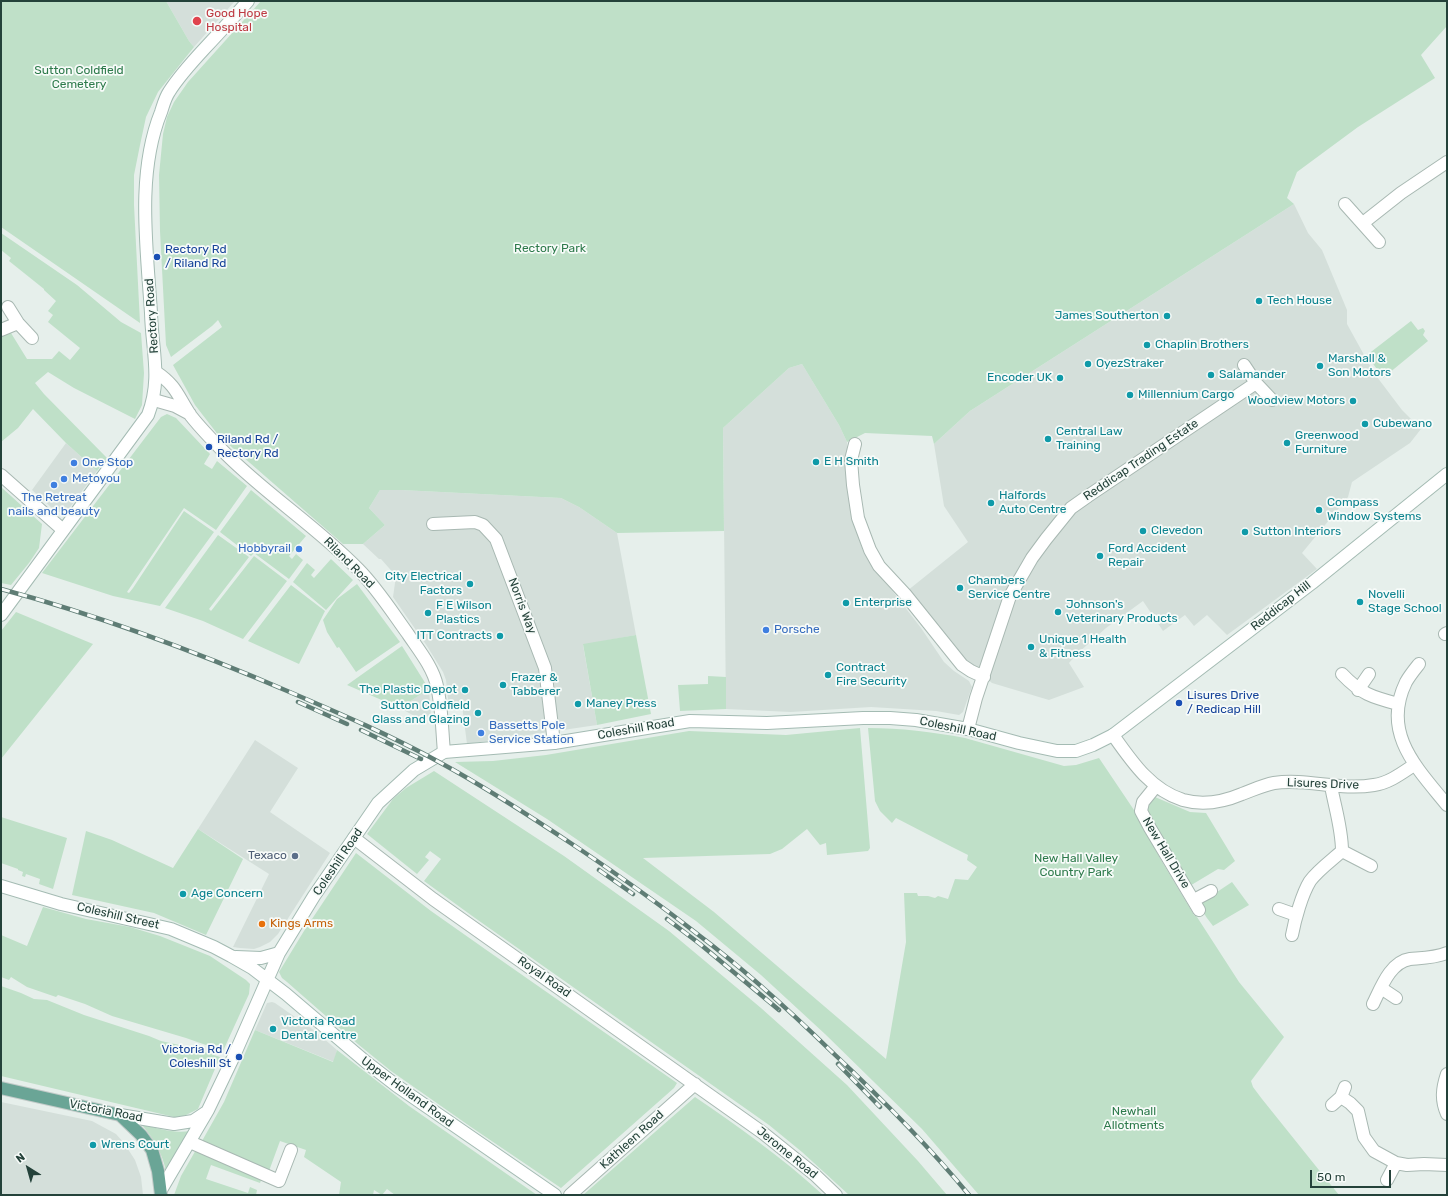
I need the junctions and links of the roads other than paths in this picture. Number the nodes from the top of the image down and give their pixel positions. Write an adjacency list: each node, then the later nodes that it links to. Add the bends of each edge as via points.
1 (248, 1): 11 (street, Rectory Road, via 178,78 168,93 156,124 149,153 145,193)
2 (1447, 162): 4 (street)
3 (1345, 204): 4 (street)
4 (1363, 223): 5 (street)
5 (1379, 242)
6 (8, 307): 7 (street)
7 (18, 323): 8 (street); 9 (street)
8 (1, 330)
9 (32, 338)
10 (1244, 364): 12 (street)
11 (156, 372): 13 (street, Rectory Road); 15 (street, Riland Road, via 177,390)
12 (1256, 383): 14 (street); 25 (street, Reddicap Trading Estate, via 1071,508 1032,558 1010,596)
13 (154, 400): 15 (street, Riland Road, via 175,406); 20 (street, Rectory Road, via 140,427)
14 (1272, 400)
15 (190, 414): 31 (street, Riland Road, via 227,455 330,543 358,569 380,595 419,651 437,685)
16 (855, 444): 25 (street, via 851,460 853,485 858,518 870,550 880,566 962,665)
17 (1447, 474): 29 (street, Reddicap Hill, via 1306,587)
18 (1, 475): 20 (street)
19 (433, 524): 30 (street, Norris Way, via 475,522 482,524 496,540 546,668)
20 (63, 530): 21 (street, Rectory Road)
21 (1, 615)
22 (1419, 664): 27 (street, via 1407,681)
23 (1342, 674): 26 (street)
24 (1369, 674): 26 (street)
25 (984, 677): 28 (street, Reddicap Trading Estate)
26 (1358, 690): 27 (street, via 1371,697)
27 (1398, 704): 32 (street, via 1400,733)
28 (968, 729): 29 (street, Coleshill Road, via 1058,751 1093,746); 30 (street, Coleshill Road, via 941,723 890,718 767,723 690,721)
29 (1113, 735): 33 (street, Lisures Drive, via 1133,763)
30 (554, 744): 31 (street, Coleshill Road)
31 (444, 752): 36 (street, Coleshill Road, via 414,770 395,786 378,803)
32 (1414, 765): 34 (street, Lisures Drive, via 1400,775 1375,785); 35 (street)
33 (1156, 786): 34 (street, Lisures Drive, via 1184,800 1207,804 1226,801 1274,783 1303,781); 40 (street, New Hall Drive, via 1144,802 1141,811 1196,905)
34 (1332, 786): 37 (street, via 1342,835)
35 (1447, 805)
36 (354, 838): 45 (street, Coleshill Road); 52 (street, Royal Road, via 432,899)
37 (1342, 851): 38 (street); 42 (street, via 1310,882)
38 (1371, 866)
39 (1, 886): 46 (street, Coleshill Street, via 61,904 171,929)
40 (1211, 891)
41 (1279, 908): 42 (street)
42 (1296, 915): 43 (street)
43 (1292, 935)
44 (1447, 952): 48 (street, via 1407,960 1397,965)
45 (279, 953): 46 (street, Coleshill Street, via 261,958); 47 (street, Coleshill Road)
46 (231, 956): 47 (street, Coleshill Street)
47 (267, 979): 55 (street, Victoria Road); 65 (street, Upper Holland Road, via 397,1086)
48 (1381, 988): 49 (street); 50 (street)
49 (1396, 998)
50 (1373, 1004)
51 (1447, 1074): 57 (street, via 1442,1096)
52 (695, 1084): 56 (street, Royal Road); 66 (street, Kathleen Road)
53 (1, 1088): 58 (main road, Victoria Road)
54 (1339, 1096): 61 (street, via 1358,1111 1364,1137 1374,1151)
55 (208, 1110): 58 (street, Victoria Road, via 193,1121 174,1124); 59 (street, Victoria Road)
56 (736, 1113): 67 (street, Jerome Road, via 764,1132)
57 (1447, 1114)
58 (120, 1115): 64 (main road, via 142,1135 152,1150)
59 (190, 1142): 60 (street, via 279,1181); 64 (street, Victoria Road)
60 (291, 1150)
61 (1396, 1163): 62 (street); 63 (street)
62 (1447, 1165)
63 (1387, 1180)
64 (161, 1192)
65 (555, 1195)
66 (570, 1195)
67 (836, 1195)

